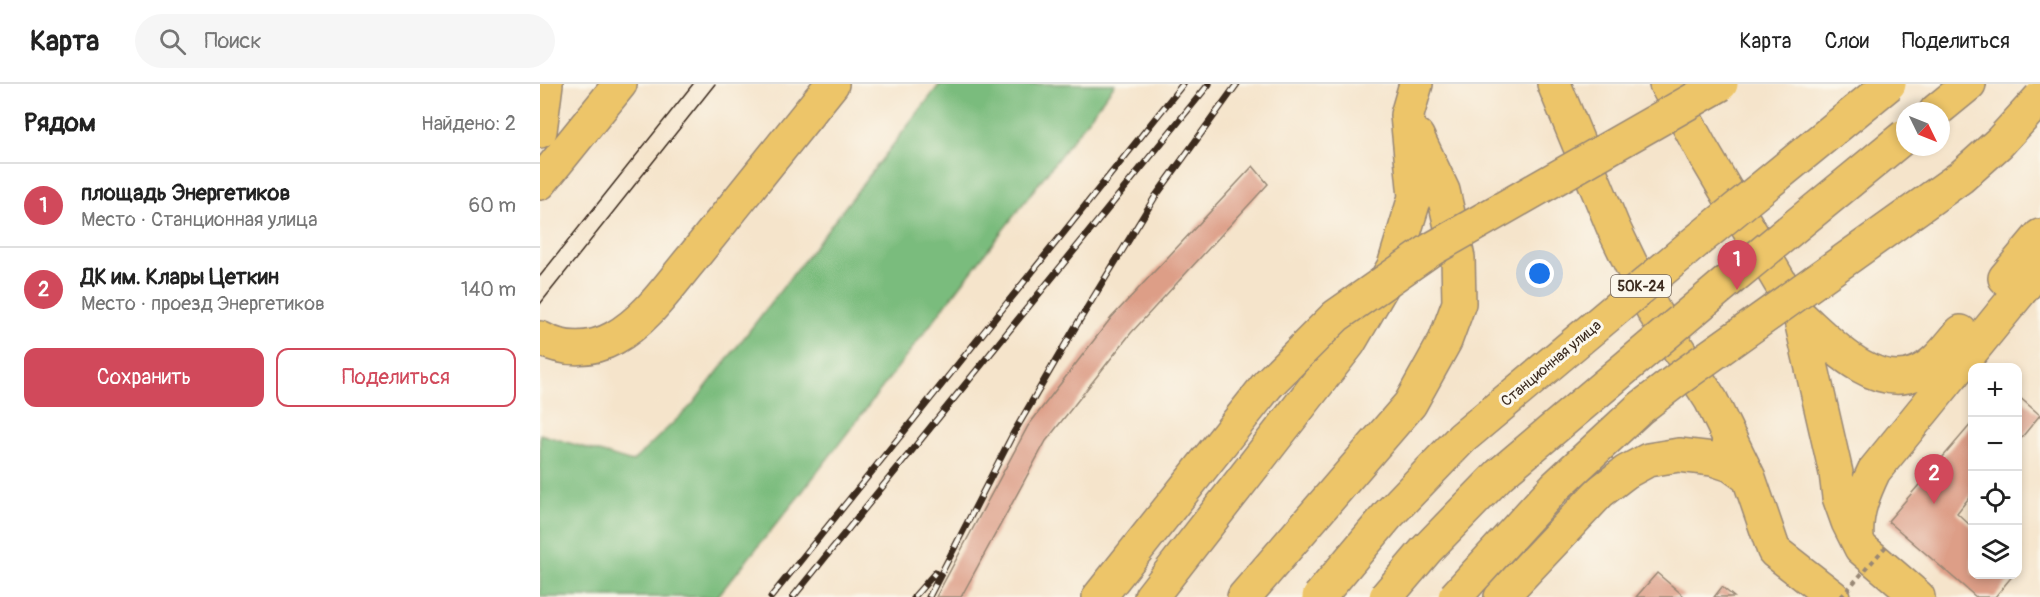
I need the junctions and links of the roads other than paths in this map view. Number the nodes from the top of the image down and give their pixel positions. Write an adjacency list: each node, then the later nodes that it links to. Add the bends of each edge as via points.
1 (546, 84): 13 (main road)
2 (620, 84): 15 (main road)
3 (832, 84): 19 (main road, via 638,321 616,338 583,349)
4 (1416, 84): 12 (main road)
5 (1554, 84): 20 (main road, 50К-24, via 1613,227 1654,312 1711,399)
6 (1666, 84): 18 (main road)
7 (1721, 84): 22 (main road, bridge, via 1432,249 1336,316 1268,384)
8 (1888, 84): 25 (main road, Станционная улица, bridge, via 1462,438 1388,515)
9 (1969, 84): 11 (main road)
10 (2040, 98): 27 (main road, bridge, via 1961,177 1639,410 1555,487)
11 (1947, 102)
12 (1407, 115): 23 (main road, via 1415,197 1394,266 1349,343); 24 (main road, via 1443,191 1458,258 1459,303 1445,341 1410,404)
13 (540, 131)
14 (1896, 143): 26 (main road, bridge, via 1500,474 1456,517)
15 (540, 183)
16 (2040, 236): 18 (main road, via 1941,356 1918,373 1899,378 1879,375 1838,351)
17 (2040, 267): 21 (main road, via 1874,471 1862,496 1857,522)
18 (1800, 316): 21 (main road, via 1839,497)
19 (540, 338)
20 (1749, 478): 28 (main road, via 1731,465 1713,459 1679,455 1648,460 1600,492); 29 (main road, 50К-24, via 1774,551)
21 (1873, 543): 30 (main road, via 1861,548)
22 (1099, 597)
23 (1151, 597)
24 (1244, 597)
25 (1319, 597)
26 (1386, 597)
27 (1455, 597)
28 (1501, 597)
29 (1833, 597)
30 (1918, 597)

